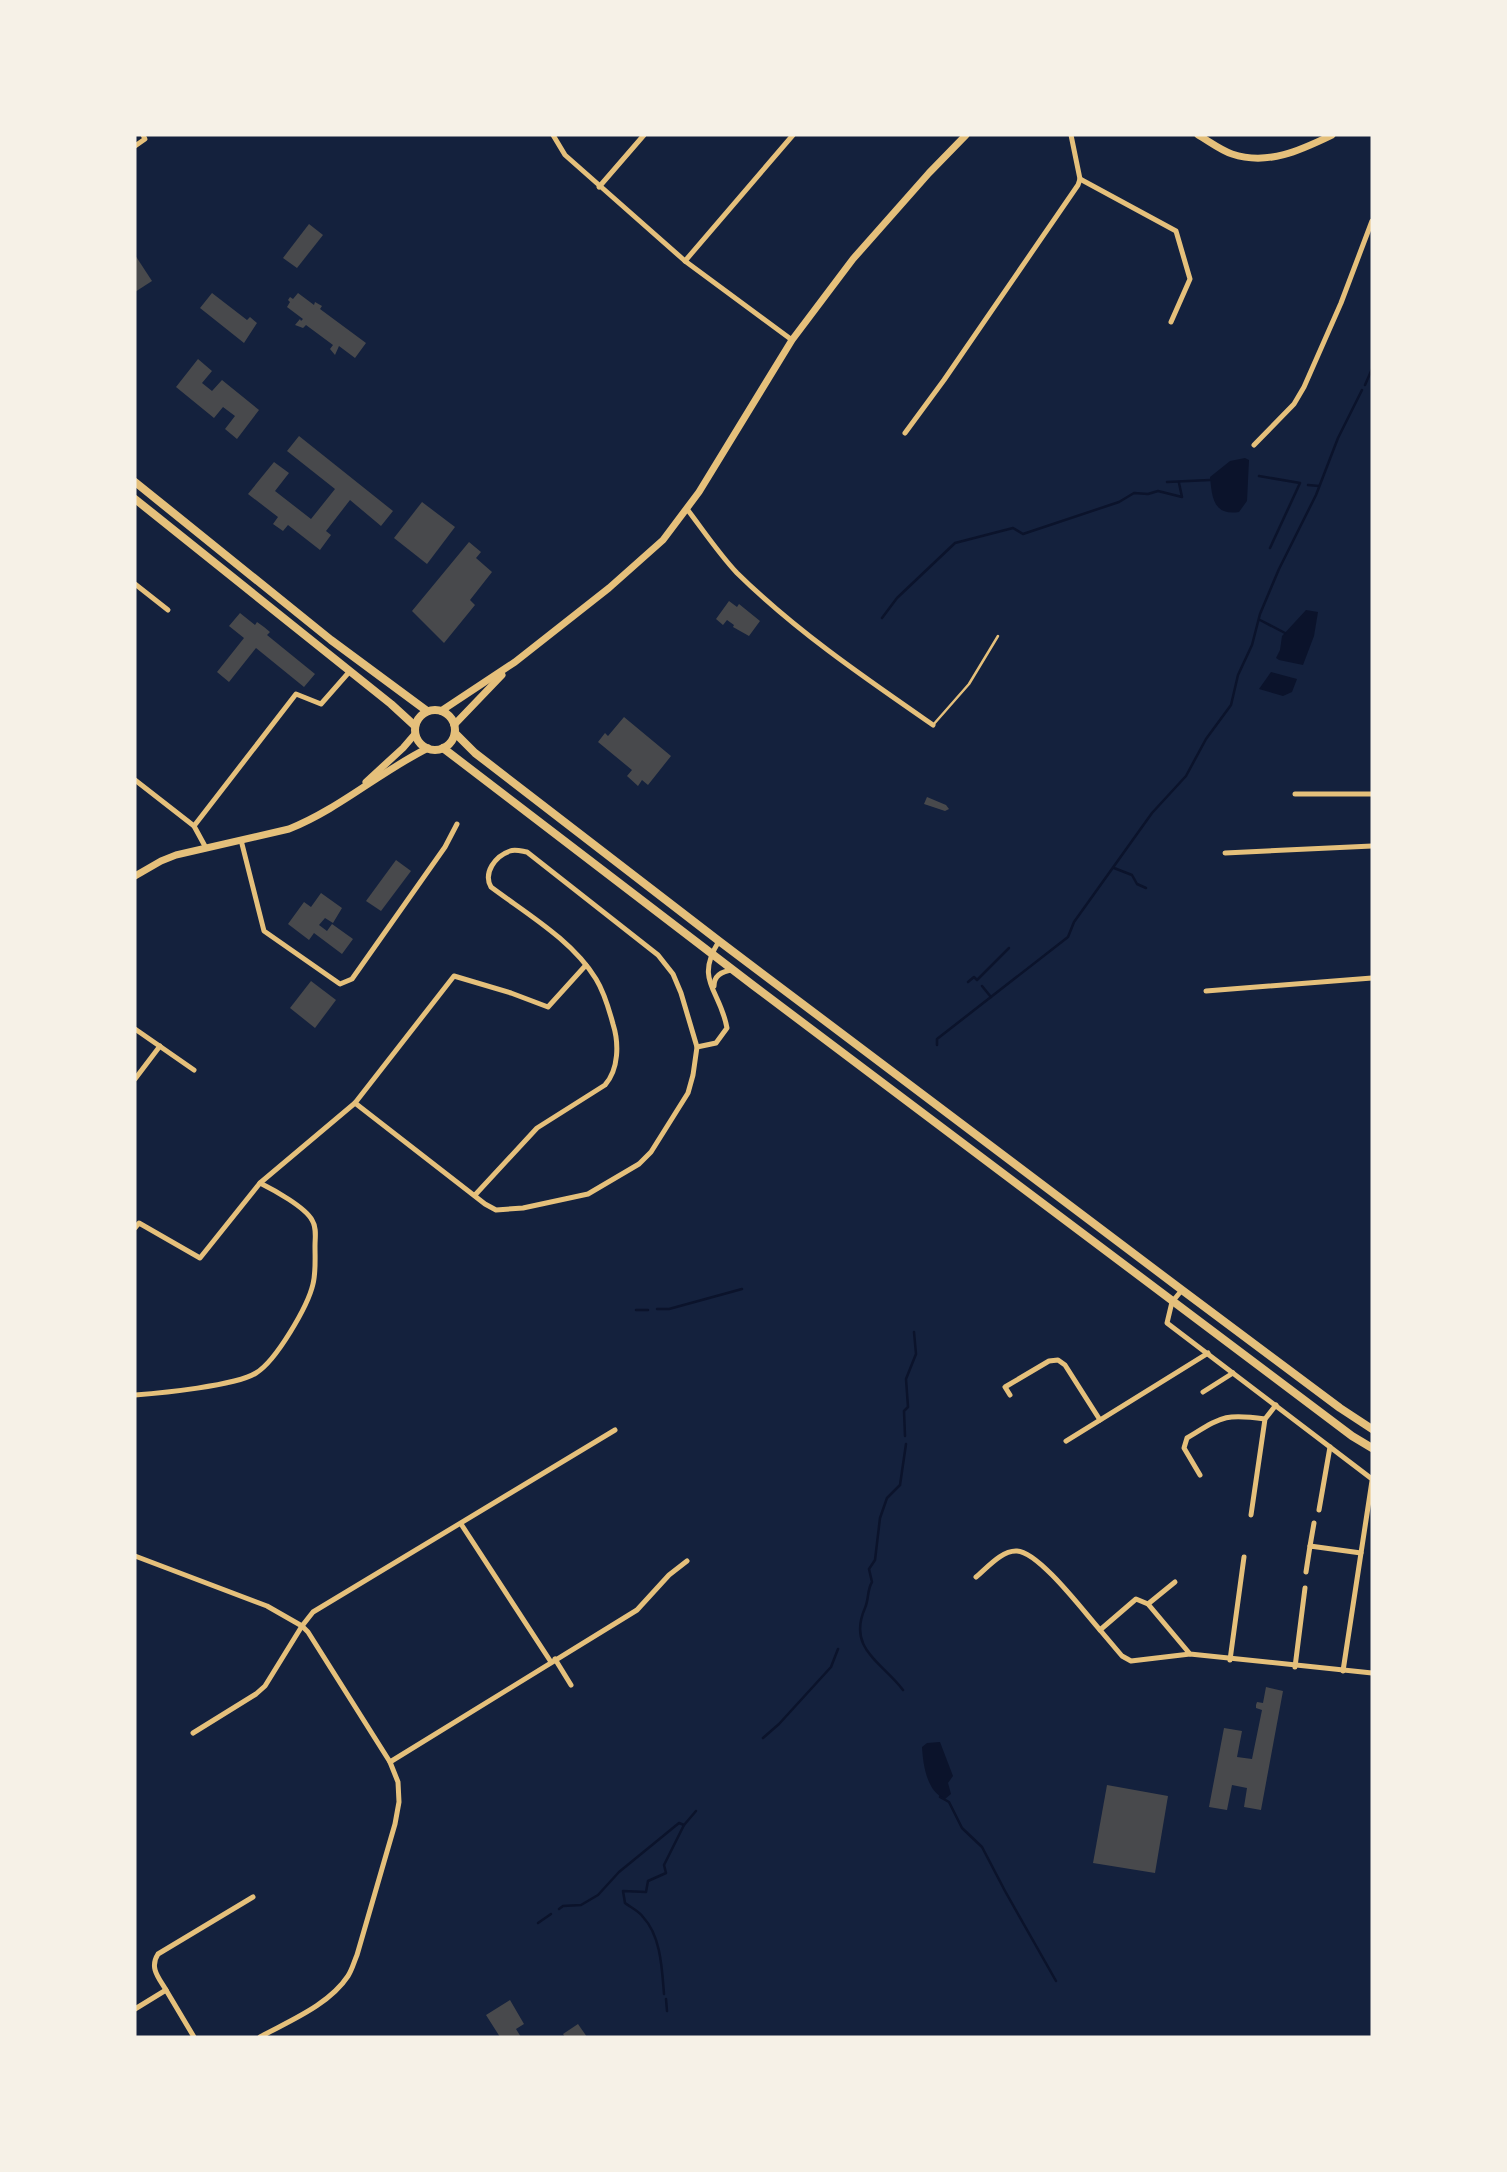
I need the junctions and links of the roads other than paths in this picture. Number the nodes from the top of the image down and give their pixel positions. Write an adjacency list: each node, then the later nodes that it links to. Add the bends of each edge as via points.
1 (553, 135): 11 (street, via 565,155)
2 (644, 135): 11 (street)
3 (793, 135): 13 (street)
4 (966, 135): 15 (street, via 853,259)
5 (1071, 135): 10 (street)
6 (1198, 135): 7 (street, via 1231,154 1272,158)
7 (1332, 135)
8 (144, 137): 9 (street)
9 (135, 146)
10 (1080, 179): 14 (street, via 1176,231 1190,279); 16 (street)
11 (599, 187): 13 (street)
12 (1372, 221): 17 (street, via 1304,387 1294,404)
13 (685, 261): 15 (street)
14 (1171, 322)
15 (792, 340): 20 (street)
16 (905, 433)
17 (1254, 445)
18 (135, 482): 26 (main road)
19 (135, 499): 25 (main road)
20 (687, 509): 24 (street, via 651,552); 28 (street, via 735,570 780,612)
21 (135, 584): 22 (street)
22 (168, 610)
23 (998, 636): 28 (lane, via 969,684)
24 (515, 663): 27 (street); 29 (street)
25 (350, 671): 30 (main road); 38 (street, via 321,704 296,694)
26 (427, 711): 27 (main road); 30 (main road, via 417,720)
27 (442, 711): 29 (main road, via 451,717)
28 (933, 724)
29 (454, 729): 32 (main road, via 451,742); 44 (main road, via 475,753)
30 (415, 730): 31 (main road); 34 (street, via 403,748)
31 (428, 748): 32 (main road); 34 (street)
32 (443, 748): 45 (main road)
33 (135, 780): 38 (street)
34 (352, 794): 39 (street, via 289,829)
35 (1295, 794): 36 (street)
36 (1372, 794)
37 (457, 824): 39 (street, via 352,979 340,984 264,931)
38 (194, 826): 41 (street)
39 (241, 840): 41 (street)
40 (1372, 846): 42 (street)
41 (206, 848): 43 (street, via 161,861)
42 (1225, 853)
43 (135, 876)
44 (719, 941): 45 (street); 60 (main road)
45 (712, 953): 47 (main road); 50 (street, via 708,979)
46 (586, 965): 53 (street, via 491,887 488,872 501,855 512,850 527,852 658,955 673,974); 56 (street, via 548,1007 454,976); 58 (street, via 598,982 618,1038 611,1078 537,1128)
47 (733, 970): 50 (street, via 716,978); 61 (main road)
48 (1372, 978): 49 (street)
49 (1206, 990)
50 (715, 993): 53 (street, via 727,1028 716,1043)
51 (135, 1029): 52 (street)
52 (160, 1046): 54 (street); 55 (street)
53 (697, 1046): 58 (street, via 688,1093 639,1164 588,1194 523,1208 495,1210)
54 (194, 1070)
55 (135, 1079)
56 (355, 1103): 57 (street); 58 (street)
57 (260, 1183): 59 (street, via 200,1258 139,1223); 65 (street, via 311,1217 315,1226 313,1284 307,1301 278,1350 256,1373 240,1380)
58 (475, 1195)
59 (135, 1228)
60 (1182, 1290): 61 (street); 70 (main road)
61 (1172, 1302): 62 (street, via 1167,1323); 74 (main road)
62 (1208, 1353): 63 (street); 69 (street)
63 (1233, 1373): 64 (street); 67 (street)
64 (1203, 1392)
65 (135, 1395)
66 (1010, 1395): 69 (street, via 1005,1387 1058,1360)
67 (1276, 1405): 68 (street); 73 (street)
68 (1265, 1419): 75 (street, via 1231,1415 1187,1438 1184,1448); 78 (street)
69 (1100, 1420): 72 (street)
70 (1372, 1429)
71 (615, 1430): 80 (street)
72 (1066, 1441)
73 (1330, 1447): 76 (street); 77 (street)
74 (1372, 1448)
75 (1200, 1475)
76 (1372, 1480): 82 (street)
77 (1319, 1510)
78 (1251, 1515)
79 (1314, 1523): 81 (street)
80 (461, 1524): 91 (street, via 313,1612); 94 (street)
81 (1310, 1546): 82 (street); 86 (street)
82 (1361, 1553): 97 (street)
83 (135, 1556): 91 (street, via 267,1606)
84 (1244, 1557): 95 (street)
85 (687, 1561): 94 (street, via 637,1609)
86 (1306, 1572)
87 (976, 1577): 92 (street, via 1003,1555 1017,1551 1030,1556 1044,1565)
88 (1175, 1582): 90 (street)
89 (1305, 1588): 96 (street)
90 (1148, 1604): 92 (street, via 1136,1599); 93 (street)
91 (302, 1626): 100 (street, via 265,1686); 101 (street)
92 (1100, 1630): 93 (street, via 1131,1661)
93 (1189, 1654): 95 (street)
94 (553, 1660): 99 (street); 101 (street)
95 (1230, 1660): 96 (street)
96 (1295, 1667): 97 (street)
97 (1343, 1671): 98 (street)
98 (1372, 1673)
99 (571, 1685)
100 (193, 1733)
101 (390, 1762): 106 (street, via 398,1782 395,1824 348,1976 318,2003)
102 (253, 1897): 103 (street, via 158,1954 154,1969)
103 (166, 1990): 104 (street); 105 (street)
104 (135, 2009)
105 (194, 2037)
106 (260, 2037)

